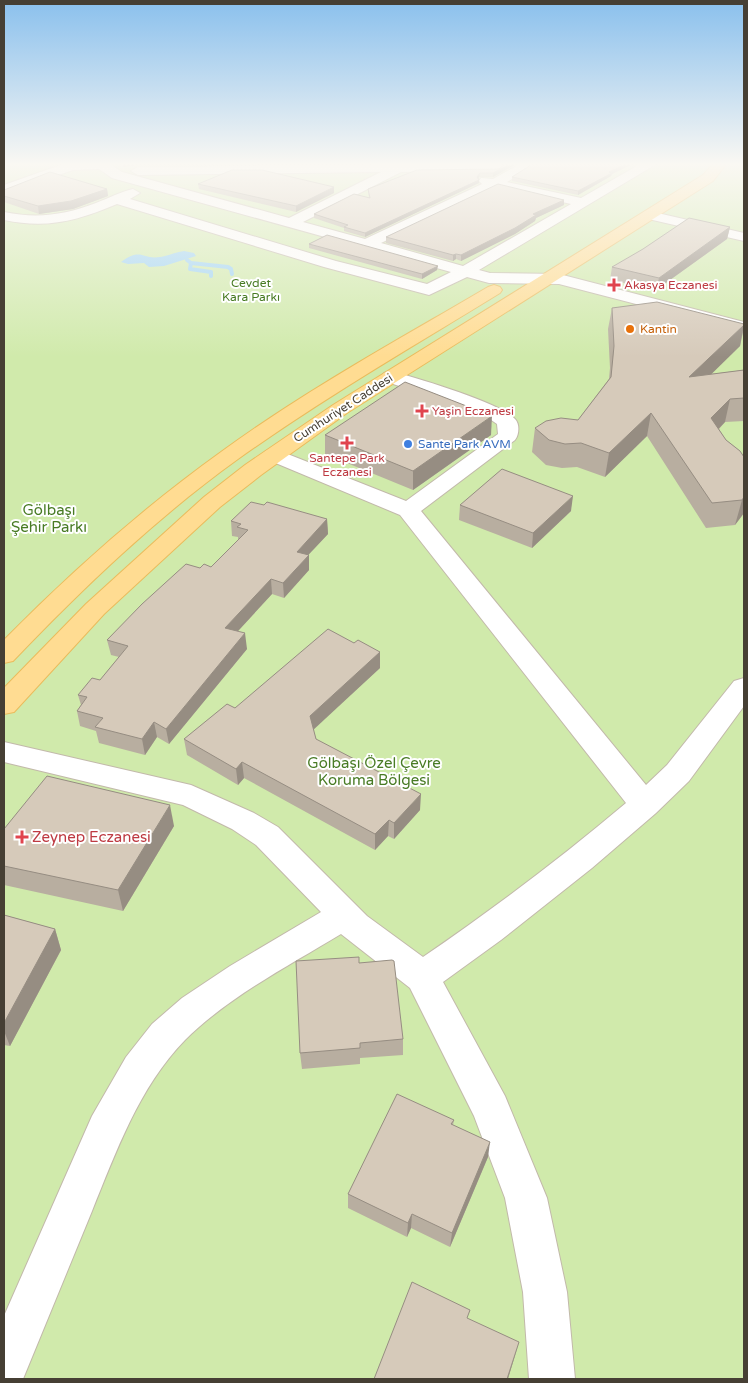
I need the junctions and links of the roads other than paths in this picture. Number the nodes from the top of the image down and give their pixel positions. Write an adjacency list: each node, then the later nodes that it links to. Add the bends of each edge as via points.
1 (208, 228): 10 (street, via 429,290)
2 (307, 228): 9 (street)
3 (397, 228): 9 (street)
4 (542, 228): 10 (street)
5 (596, 228): 11 (main road, Cumhuriyet Caddesi)
6 (628, 228): 12 (main road, Cumhuriyet Caddesi)
7 (705, 228): 8 (street)
8 (744, 237)
9 (367, 244): 10 (street)
10 (466, 272): 11 (street, via 489,278)
11 (513, 278): 12 (street); 17 (main road, Cumhuriyet Caddesi, via 311,402 195,481 105,556)
12 (548, 278): 13 (street); 14 (main road, Cumhuriyet Caddesi)
13 (740, 321)
14 (391, 377): 15 (main road, Cumhuriyet Caddesi); 16 (street, via 488,409 507,422 508,436)
15 (273, 455): 16 (street); 19 (main road, Cumhuriyet Caddesi, via 212,502 157,551 95,609)
16 (408, 510): 21 (street)
17 (4, 655)
18 (744, 687): 21 (street, via 678,772)
19 (4, 705)
20 (4, 752): 22 (street, via 191,796 243,820 267,836)
21 (644, 805): 23 (street, via 581,859)
22 (345, 915): 23 (street); 24 (street, via 200,1004 165,1035 106,1129)
23 (422, 977): 25 (street, via 491,1109 526,1198 546,1292)
24 (4, 1369)
25 (552, 1379)

